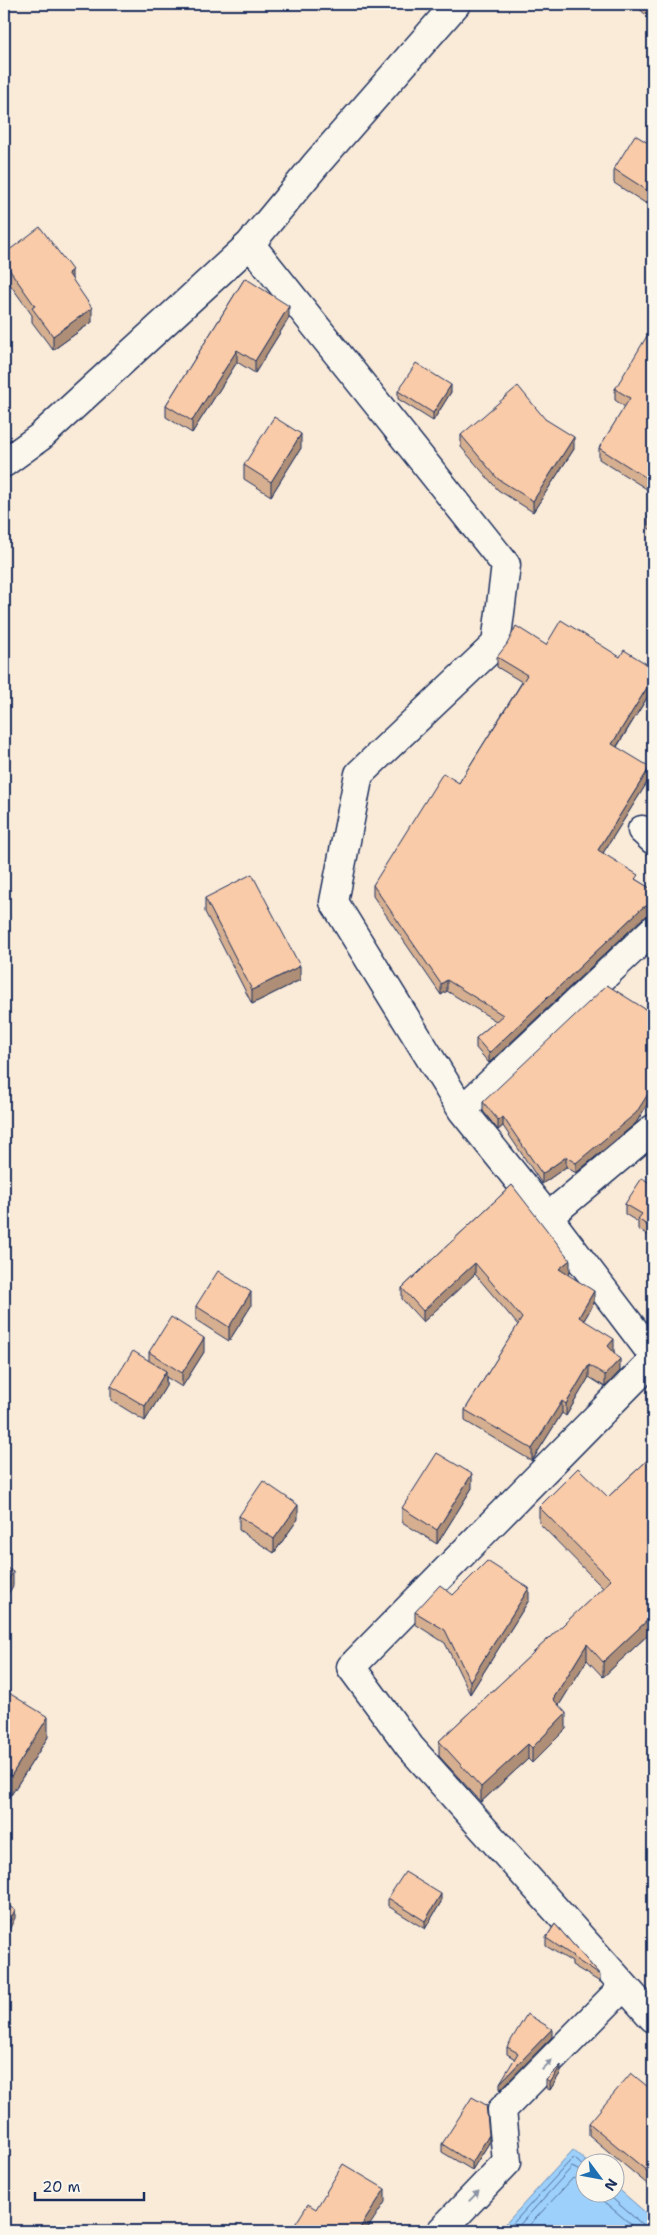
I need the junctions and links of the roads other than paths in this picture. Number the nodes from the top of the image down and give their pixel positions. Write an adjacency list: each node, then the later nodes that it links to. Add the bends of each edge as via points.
1 (456, 4): 2 (street)
2 (250, 244): 3 (street, via 40,437); 5 (street, via 506,565 496,644 360,774 334,902)
3 (4, 463)
4 (653, 930): 5 (street)
5 (462, 1110): 7 (street)
6 (653, 1129): 7 (street)
7 (548, 1217): 8 (street)
8 (653, 1355)
9 (653, 1360): 10 (street, via 351,1667 410,1747)
10 (624, 1986): 11 (street); 12 (street, one-way to 10, via 507,2162 502,2110)
11 (653, 2018)
12 (440, 2231)

